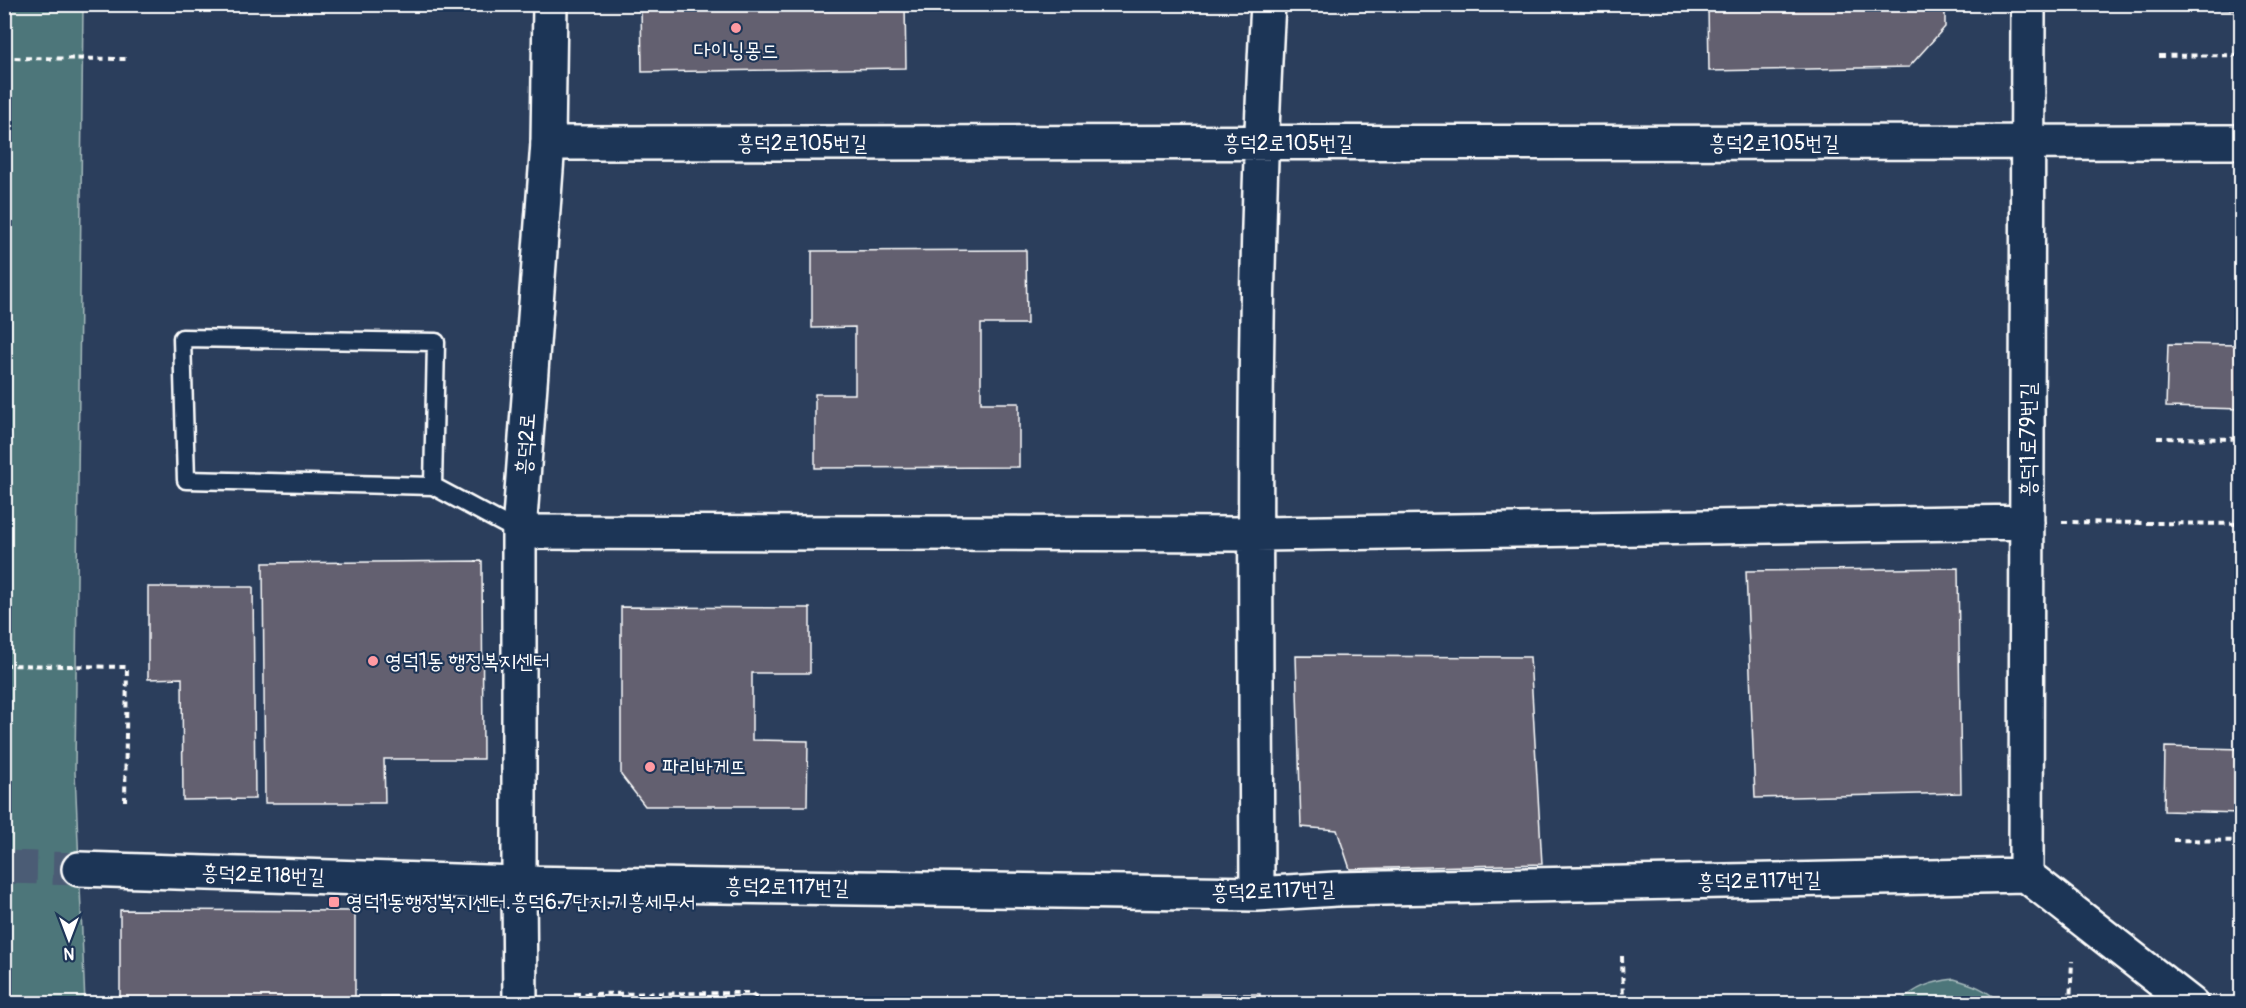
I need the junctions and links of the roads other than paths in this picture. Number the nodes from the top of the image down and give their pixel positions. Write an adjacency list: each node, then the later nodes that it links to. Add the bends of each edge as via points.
1 (550, 4): 5 (street, 흥덕2로)
2 (1268, 4): 6 (street)
3 (2028, 4): 7 (street, 흥덕1로79번길)
4 (2241, 142): 7 (street, 흥덕2로105번길)
5 (548, 143): 6 (street, 흥덕2로105번길); 10 (street, 흥덕2로)
6 (1260, 143): 7 (street, 흥덕2로105번길); 11 (street)
7 (2029, 143): 9 (street, 흥덕1로79번길)
8 (433, 486): 8 (lane, via 186,480 182,338 436,342); 10 (lane)
9 (2027, 522): 11 (street); 13 (street, 흥덕1로79번길)
10 (519, 532): 11 (street); 14 (street, 흥덕2로)
11 (1256, 534): 15 (street)
12 (79, 869): 14 (street, 흥덕2로118번길)
13 (2026, 875): 15 (street, 흥덕2로117번길); 17 (street)
14 (519, 883): 15 (street, 흥덕2로117번길); 16 (street, 흥덕2로)
15 (1257, 894)
16 (520, 1004)
17 (2191, 1004)

